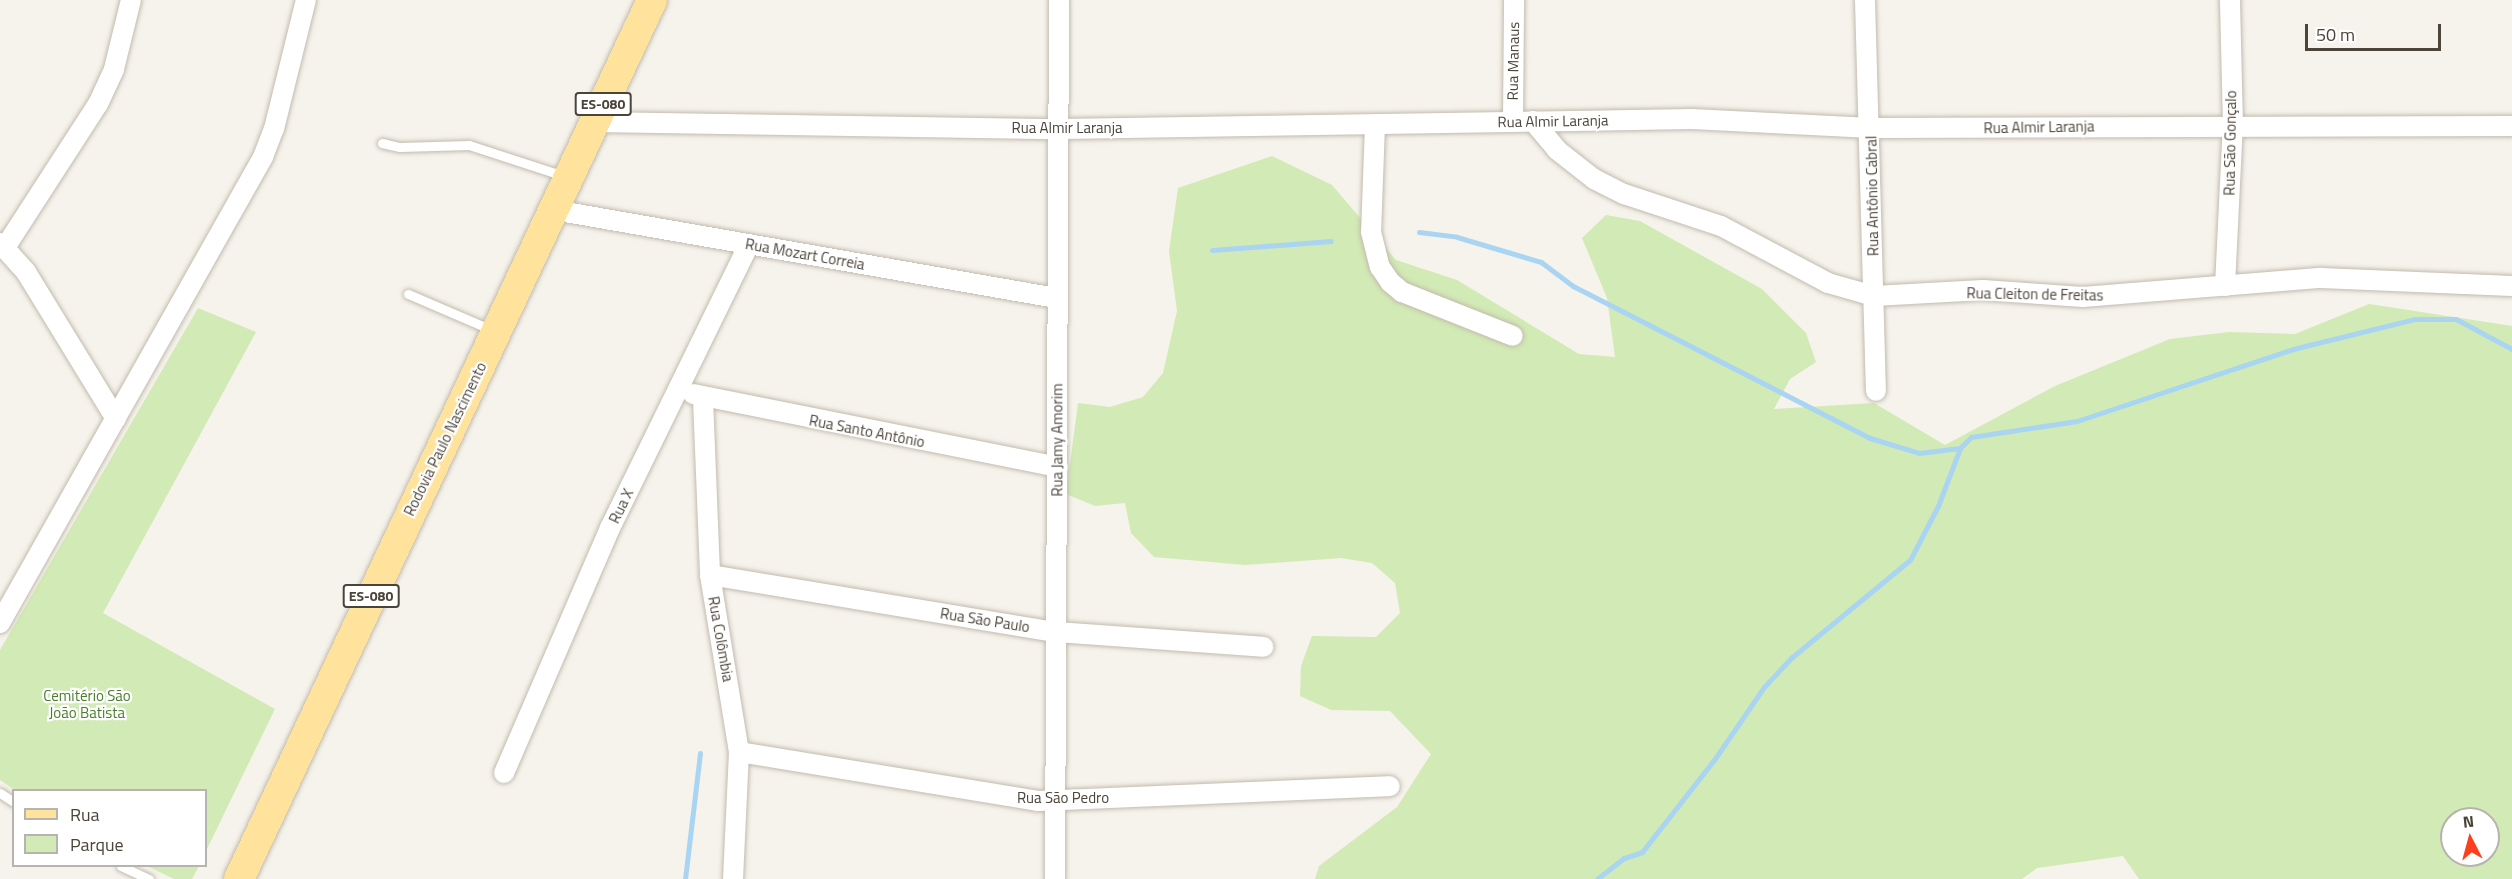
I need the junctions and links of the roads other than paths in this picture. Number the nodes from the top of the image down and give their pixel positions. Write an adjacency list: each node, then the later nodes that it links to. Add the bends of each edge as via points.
1 (131, 0): 19 (street, via 114,69 98,104)
2 (306, 0): 31 (street, via 274,129 263,157)
3 (652, 0): 9 (main road, Rodovia Paulo Nascimento / ES-080)
4 (1059, 0): 15 (street, Rua Jamy Amorim)
5 (1514, 0): 10 (street, Rua Manaus)
6 (1865, 0): 14 (street, Rua Antônio Cabral)
7 (2230, 0): 12 (street, Rua São Gonçalo)
8 (1533, 121): 10 (street, Rua Almir Laranja); 14 (street, Rua Almir Laranja, via 1702,119); 24 (street, Rua Cleiton de Freitas, via 1557,150 1594,179 1624,194 1721,226 1828,282)
9 (594, 122): 15 (street, Rua Almir Laranja); 17 (main road, Rodovia Paulo Nascimento / ES-080)
10 (1513, 122): 11 (street, Rua Almir Laranja)
11 (1375, 125): 15 (street, Rua Almir Laranja); 27 (street, via 1371,232 1380,267 1402,292)
12 (2233, 125): 13 (street, Rua Almir Laranja); 14 (street, Rua Almir Laranja); 21 (street, Rua São Gonçalo)
13 (2512, 126)
14 (1871, 128): 24 (street, Rua Antônio Cabral)
15 (1058, 129): 25 (street, Rua Jamy Amorim)
16 (382, 143): 17 (lane, via 400,147 469,145)
17 (569, 177): 18 (main road, Rodovia Paulo Nascimento / ES-080)
18 (555, 210): 20 (street, Rua Mozart Correia); 26 (main road, Rodovia Paulo Nascimento / ES-080)
19 (3, 244): 31 (street)
20 (749, 244): 25 (street, Rua Mozart Correia); 28 (street, Rua X)
21 (2225, 286): 22 (street, Rua Cleiton de Freitas, via 2321,278); 24 (street, Rua Cleiton de Freitas, via 2083,297 1983,290)
22 (2512, 286)
23 (408, 294): 26 (lane)
24 (1874, 296): 29 (street, Rua Antônio Cabral)
25 (1056, 298): 32 (street, Rua Jamy Amorim)
26 (497, 332): 43 (main road, Rodovia Paulo Nascimento / ES-080)
27 (1513, 336)
28 (678, 388): 30 (street, Rua Santo Antônio); 38 (street, Rua X, via 610,528)
29 (1876, 391)
30 (703, 399): 32 (street, Rua Santo Antônio); 33 (street, Rua Colômbia)
31 (116, 419): 34 (street)
32 (1058, 467): 35 (street, Rua Jamy Amorim)
33 (710, 575): 35 (street, Rua São Paulo); 37 (street, Rua Colômbia)
34 (0, 624)
35 (1056, 632): 36 (street, Rua São Paulo); 40 (street, Rua Jamy Amorim)
36 (1263, 646)
37 (739, 752): 40 (street, Rua São Pedro, via 1015,800); 44 (street, Rua Colômbia)
38 (504, 773)
39 (1390, 786): 40 (street, Rua São Pedro)
40 (1053, 801): 45 (street, Rua Jamy Amorim)
41 (123, 867): 42 (lane)
42 (149, 879)
43 (239, 879)
44 (734, 879)
45 (1055, 879)

